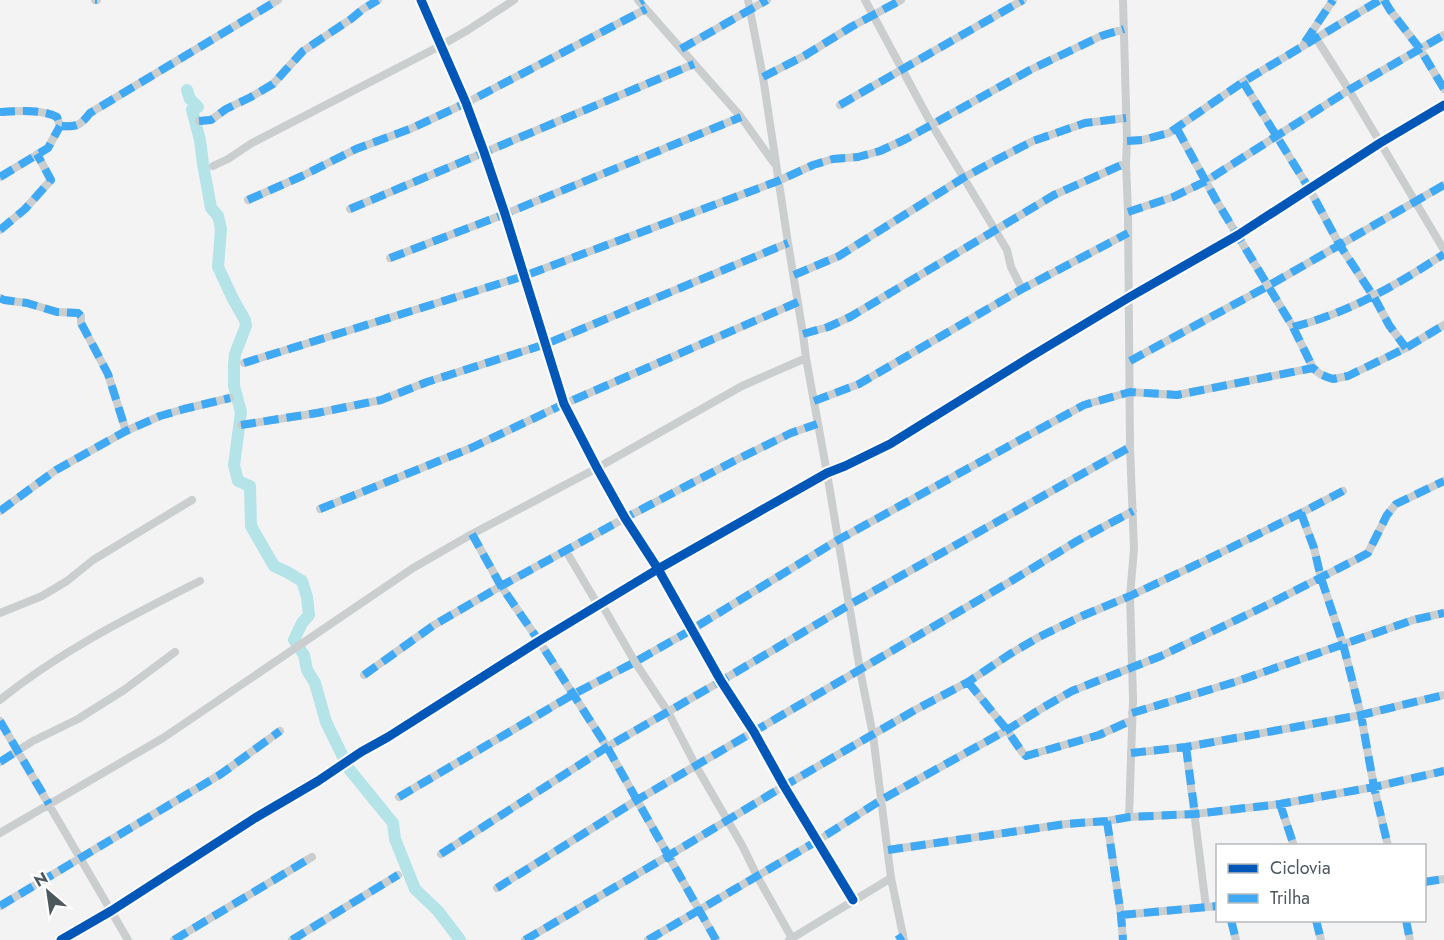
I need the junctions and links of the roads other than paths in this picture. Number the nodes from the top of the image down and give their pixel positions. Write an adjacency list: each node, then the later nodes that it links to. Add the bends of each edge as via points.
1 (278, 0): 36 (street, via 90,113 82,124)
2 (378, 0): 34 (street, via 303,51 273,84 211,120)
3 (421, 0): 18 (street)
4 (514, 0): 18 (street)
5 (767, 0): 13 (street)
6 (865, 0): 14 (street)
7 (901, 0): 14 (street)
8 (1023, 0): 23 (street)
9 (1123, 0): 15 (street)
10 (1333, 0): 19 (street)
11 (1382, 0): 17 (street); 21 (street)
12 (642, 3): 20 (street); 28 (street)
13 (749, 5): 20 (street, via 737,18); 24 (street)
14 (873, 16): 23 (street); 24 (street)
15 (1124, 29): 33 (street); 35 (street, via 1039,65)
16 (1444, 35): 21 (street)
17 (1316, 38): 19 (street); 27 (street)
18 (440, 46): 28 (street); 44 (street)
19 (1302, 47): 25 (street)
20 (681, 49): 22 (street)
21 (1420, 49): 26 (street); 27 (street)
22 (694, 64): 32 (street); 41 (street)
23 (903, 68): 29 (street); 35 (street)
24 (763, 77): 45 (street)
25 (1244, 82): 37 (street); 38 (street)
26 (1444, 89)
27 (1349, 90): 38 (street); 40 (street)
28 (465, 103): 41 (street); 52 (street)
29 (840, 105)
30 (1444, 105): 40 (street)
31 (0, 112): 36 (street, via 52,114)
32 (741, 117): 45 (street); 56 (street)
33 (1126, 118): 39 (street); 47 (street, via 1085,123 1033,141)
34 (199, 121)
35 (932, 124): 47 (street); 48 (street, via 880,151 833,159)
36 (60, 126): 42 (street, via 48,148)
37 (1177, 129): 39 (street, via 1154,138); 49 (street)
38 (1277, 137): 49 (street); 51 (street)
39 (1127, 141): 43 (street)
40 (1380, 143): 51 (street); 53 (street)
41 (484, 152): 54 (street); 56 (street)
42 (37, 154): 46 (street); 57 (street, via 51,180)
43 (1126, 164): 55 (street); 58 (street, via 1054,195)
44 (213, 166)
45 (776, 166): 48 (street)
46 (0, 177)
47 (963, 178): 58 (street); 66 (street, via 839,256)
48 (778, 181): 61 (street); 67 (street)
49 (1206, 182): 55 (street); 60 (street)
50 (1444, 185): 53 (street)
51 (1310, 190): 60 (street); 62 (street)
52 (248, 200)
53 (1415, 202): 62 (street); 63 (street)
54 (350, 208)
55 (1128, 212): 59 (street)
56 (505, 214): 65 (street); 67 (street)
57 (0, 230)
58 (994, 231): 69 (street, via 1007,250); 76 (street, via 850,317)
59 (1128, 233): 69 (street); 72 (street)
60 (1238, 235): 68 (street); 72 (street)
61 (788, 243): 66 (street); 77 (street)
62 (1340, 244): 68 (street); 71 (street)
63 (1444, 249)
64 (1444, 254): 71 (street)
65 (390, 258)
66 (794, 274): 73 (street)
67 (524, 276): 77 (street); 81 (street)
68 (1268, 286): 75 (street); 80 (street)
69 (1022, 289): 85 (street, via 859,384)
70 (0, 297): 89 (street, via 81,316 108,374)
71 (1374, 297): 75 (street); 78 (street)
72 (1128, 298): 80 (street); 92 (street, via 890,444)
73 (798, 302): 76 (street); 86 (street)
74 (1444, 326): 78 (street)
75 (1293, 327): 82 (street)
76 (803, 333): 79 (street)
77 (546, 344): 86 (street); 88 (street, via 381,400)
78 (1406, 348): 82 (street, via 1348,376 1327,377)
79 (806, 358): 85 (street); 91 (street, via 742,386)
80 (1130, 361): 83 (street)
81 (244, 363)
82 (1313, 368): 83 (street, via 1177,395)
83 (1130, 393): 90 (street); 102 (street, via 1084,405)
84 (230, 398): 89 (street, via 160,416)
85 (814, 401): 87 (street)
86 (564, 404): 91 (street); 96 (street, via 471,448)
87 (818, 424): 92 (street); 100 (street, via 791,433)
88 (241, 425)
89 (126, 431): 97 (street, via 72,459)
90 (1130, 447): 98 (street); 110 (street)
91 (597, 468): 100 (street); 101 (street)
92 (827, 473): 102 (street); 104 (street)
93 (1444, 481): 105 (street, via 1395,504 1368,552)
94 (1344, 491): 99 (street)
95 (192, 500): 111 (street, via 42,596)
96 (320, 509)
97 (0, 511)
98 (1133, 511): 108 (street); 119 (street)
99 (1301, 513): 105 (street); 108 (street)
100 (625, 518): 103 (street); 104 (street)
101 (472, 534): 107 (street); 146 (street, via 413,568 164,738)
102 (838, 540): 110 (street); 113 (street)
103 (566, 551): 107 (street); 109 (street)
104 (658, 570): 109 (street); 113 (street)
105 (1321, 578): 115 (street); 118 (street)
106 (200, 581): 125 (street, via 55,661)
107 (501, 586): 114 (street); 120 (street, via 434,625)
108 (1130, 596): 118 (street); 122 (street, via 1039,637)
109 (599, 604): 114 (street); 117 (street)
110 (849, 605): 119 (street); 121 (street)
111 (0, 613)
112 (1444, 613): 115 (street)
113 (691, 630): 117 (street); 121 (street)
114 (539, 641): 123 (street); 172 (street)
115 (1343, 644): 127 (street); 128 (street)
116 (175, 652): 136 (street, via 78,719)
117 (635, 662): 123 (street); 126 (street)
118 (1131, 668): 128 (street); 130 (street, via 1072,691)
119 (860, 670): 132 (street); 133 (street)
120 (364, 675)
121 (721, 681): 126 (street); 132 (street)
122 (968, 682): 130 (street); 133 (street)
123 (573, 695): 134 (street); 143 (street)
124 (1444, 695): 127 (street)
125 (0, 700)
126 (668, 712): 134 (street); 139 (street)
127 (1361, 716): 135 (street); 142 (street)
128 (1132, 717): 130 (street, via 1099,735 1026,756); 137 (street)
129 (0, 721): 136 (street)
130 (1007, 730): 145 (street)
131 (280, 731): 160 (street, via 221,774)
132 (754, 732): 139 (street); 141 (street)
133 (873, 735): 141 (street); 145 (street)
134 (606, 747): 144 (street); 157 (street)
135 (1186, 747): 137 (street); 148 (street)
136 (17, 751): 138 (street); 146 (street)
137 (1131, 753): 149 (street)
138 (0, 762)
139 (696, 766): 144 (street); 150 (street)
140 (1444, 771): 142 (street)
141 (784, 786): 150 (street); 153 (street)
142 (1374, 788): 147 (street); 155 (street)
143 (399, 797)
144 (637, 800): 158 (street); 166 (street)
145 (881, 800): 153 (street); 156 (street)
146 (49, 804): 152 (street); 160 (street)
147 (1280, 804): 148 (street); 154 (street)
148 (1195, 814): 149 (street); 170 (street)
149 (1129, 817): 151 (street)
150 (727, 821): 158 (street); 162 (street)
151 (1107, 821): 156 (street); 173 (street)
152 (0, 833)
153 (817, 841): 162 (street); 167 (street)
154 (1293, 844)
155 (1388, 844)
156 (888, 850): 163 (street)
157 (441, 854)
158 (668, 856): 171 (street); 183 (street)
159 (312, 857): 181 (street)
160 (81, 859): 168 (street); 172 (street)
161 (398, 875): 182 (street)
162 (757, 876): 171 (street); 177 (street)
163 (891, 878): 167 (street); 178 (street)
164 (1444, 879): 165 (street)
165 (1426, 882)
166 (497, 888)
167 (853, 900): 177 (street)
168 (0, 906)
169 (1216, 906): 170 (street)
170 (1206, 907): 173 (street)
171 (700, 909): 184 (street); 185 (street)
172 (111, 911): 179 (street); 180 (street)
173 (1122, 915): 186 (street)
174 (1231, 922): 187 (street)
175 (1316, 922): 188 (street)
176 (1406, 922): 189 (street)
177 (791, 939)
178 (901, 939)
179 (61, 940)
180 (128, 940)
181 (174, 940)
182 (292, 940)
183 (525, 940)
184 (648, 940)
185 (716, 940)
186 (1123, 940)
187 (1236, 940)
188 (1322, 940)
189 (1410, 940)

